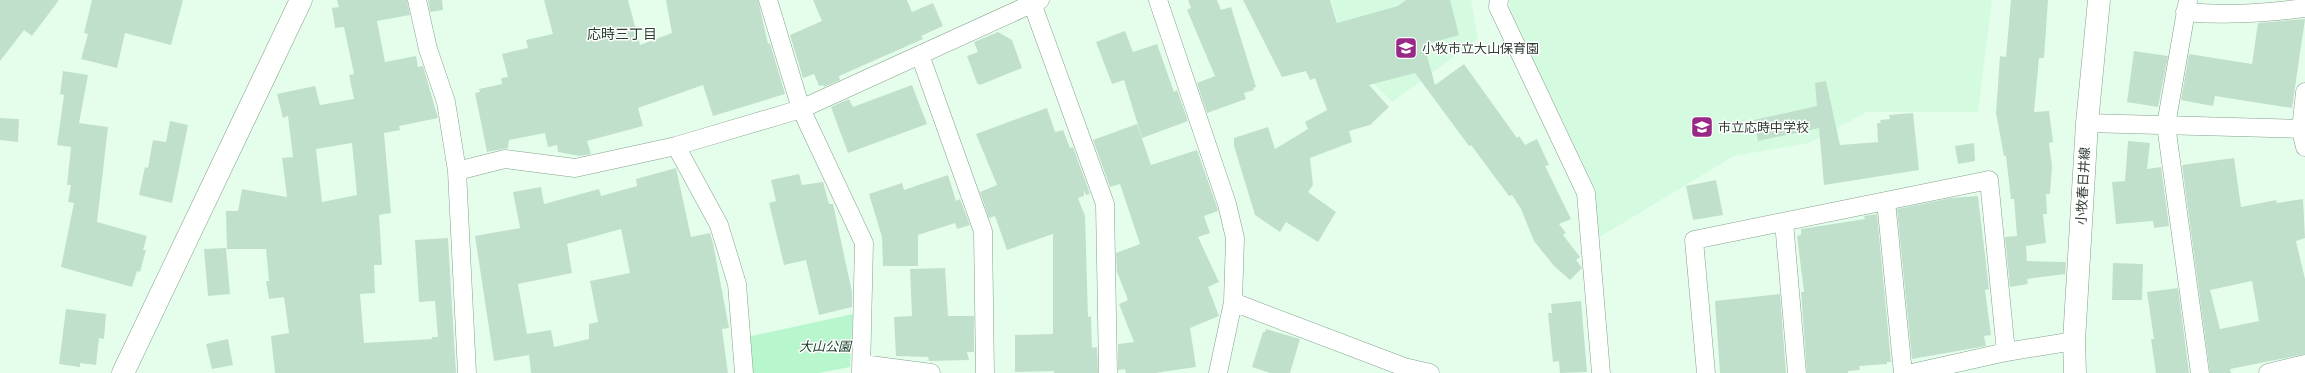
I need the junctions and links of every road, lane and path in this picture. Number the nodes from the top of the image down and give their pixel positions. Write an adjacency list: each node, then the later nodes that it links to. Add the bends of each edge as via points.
1 (300, 0): 25 (street)
2 (417, 0): 17 (street, via 428,49 446,102)
3 (768, 0): 12 (street)
4 (1158, 0): 20 (street, via 1228,204 1235,238)
5 (1499, 0): 33 (street, via 1498,7 1586,193)
6 (2099, 0): 13 (street, 小牧春日井線)
7 (1036, 2): 10 (street); 30 (street, via 1105,204)
8 (2186, 6): 9 (street, via 2217,15 2250,15); 14 (street)
9 (2305, 8)
10 (920, 54): 12 (street); 29 (street, via 983,231)
11 (2305, 92): 15 (street)
12 (801, 109): 16 (street); 24 (street, via 864,243)
13 (2087, 122): 14 (street); 21 (street, 小牧春日井線)
14 (2166, 126): 15 (street); 39 (street)
15 (2304, 135)
16 (676, 146): 17 (street, via 575,168 505,159); 27 (street, via 720,225 737,284)
17 (457, 171): 26 (street)
18 (1886, 201): 19 (street); 22 (street, via 1988,180); 36 (street)
19 (1784, 222): 34 (street, via 1694,240); 35 (street)
20 (1232, 302): 31 (street); 32 (street, via 1404,367)
21 (2074, 341): 22 (street); 38 (street, 小牧春日井線)
22 (2006, 352): 37 (street)
23 (2305, 364): 40 (street)
24 (862, 369): 28 (street)
25 (123, 373)
26 (467, 373)
27 (744, 373)
28 (931, 373)
29 (985, 373)
30 (1108, 373)
31 (1218, 373)
32 (1430, 373)
33 (1601, 373)
34 (1706, 373)
35 (1797, 373)
36 (1904, 373)
37 (1912, 373)
38 (2075, 373)
39 (2200, 373)
40 (2268, 373)

